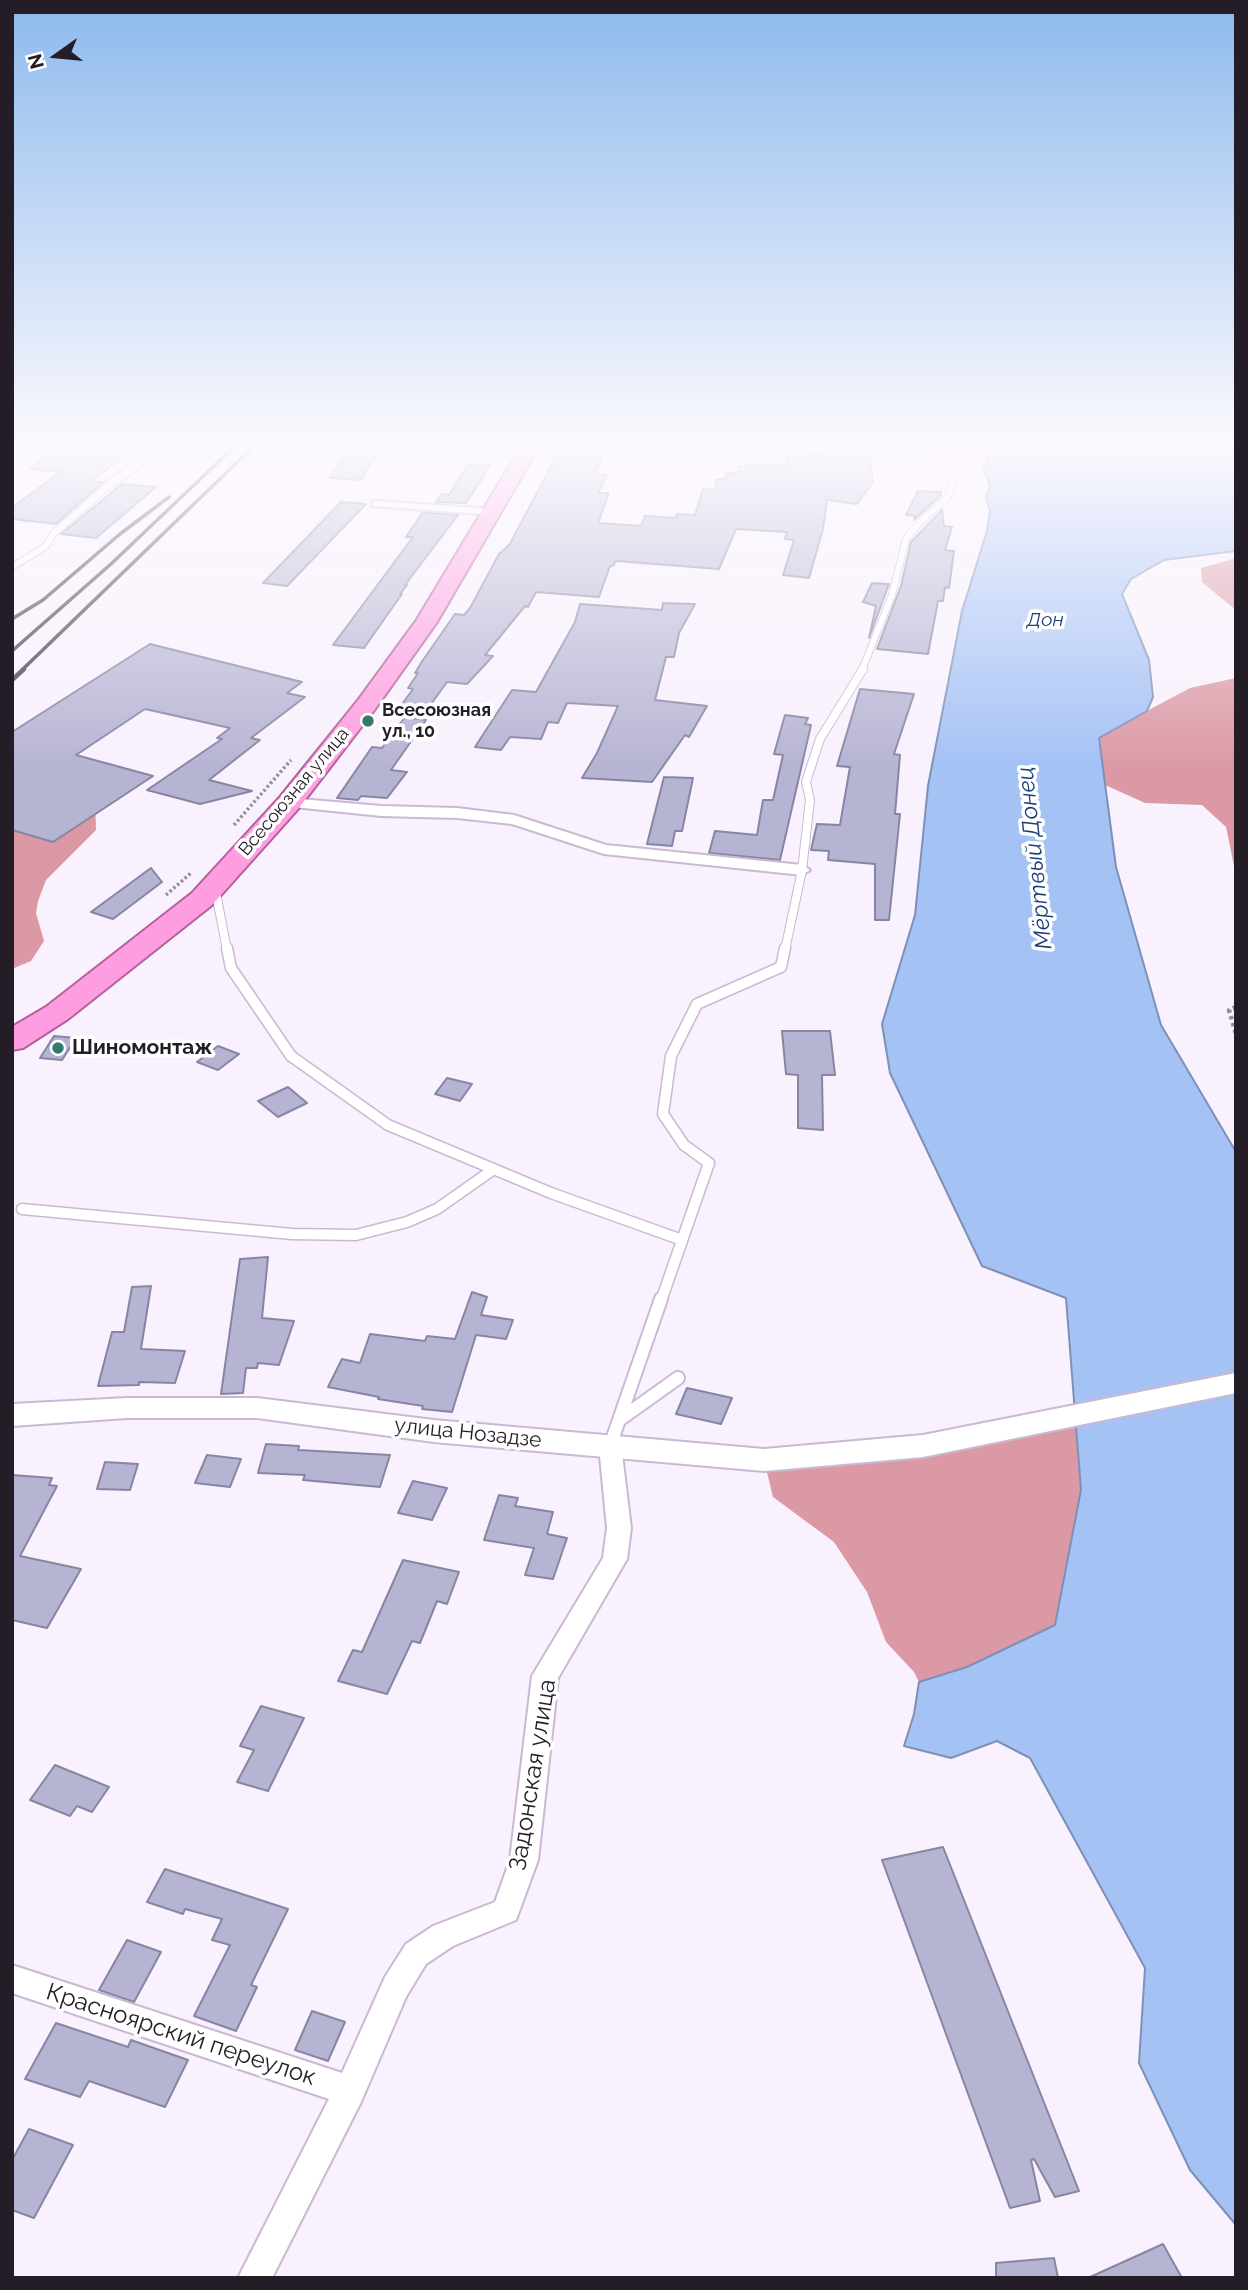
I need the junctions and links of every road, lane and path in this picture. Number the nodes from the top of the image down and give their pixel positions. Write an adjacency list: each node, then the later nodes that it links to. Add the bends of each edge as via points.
1 (34, 554): 4 (lane)
2 (467, 554): 6 (highway, Всесоюзная улица, via 368,704)
3 (902, 554): 8 (lane, via 892,595 862,670 820,739 806,782 810,800)
4 (12, 567)
5 (295, 755): 7 (path)
6 (289, 803): 8 (street, via 513,820 604,849); 9 (highway, Всесоюзная улица)
7 (233, 827)
8 (802, 870): 16 (lane, via 781,967 697,1004 671,1056 663,1114 684,1145 709,1163)
9 (206, 876): 10 (path); 13 (highway, Всесоюзная улица, via 202,899 57,1013); 14 (lane, via 231,968 291,1056 388,1125)
10 (165, 895)
11 (1236, 1007): 12 (path, via 1229,1010)
12 (1236, 1034)
13 (12, 1041)
14 (494, 1169): 15 (lane, via 437,1209 356,1235 292,1234); 16 (lane)
15 (22, 1209)
16 (682, 1240): 20 (lane)
17 (678, 1378): 20 (lane)
18 (1236, 1382): 20 (street, улица Нозадзе, via 923,1446 764,1460)
19 (12, 1415): 20 (street, улица Нозадзе, via 127,1408 257,1408 434,1431)
20 (614, 1434): 22 (street, Задонская улица, via 619,1528 615,1559 545,1676 524,1860 506,1911 443,1936 416,1954 395,1987)
21 (12, 1979): 22 (street, Красноярский переулок)
22 (350, 2091): 23 (street, Задонская улица)
23 (254, 2278)

